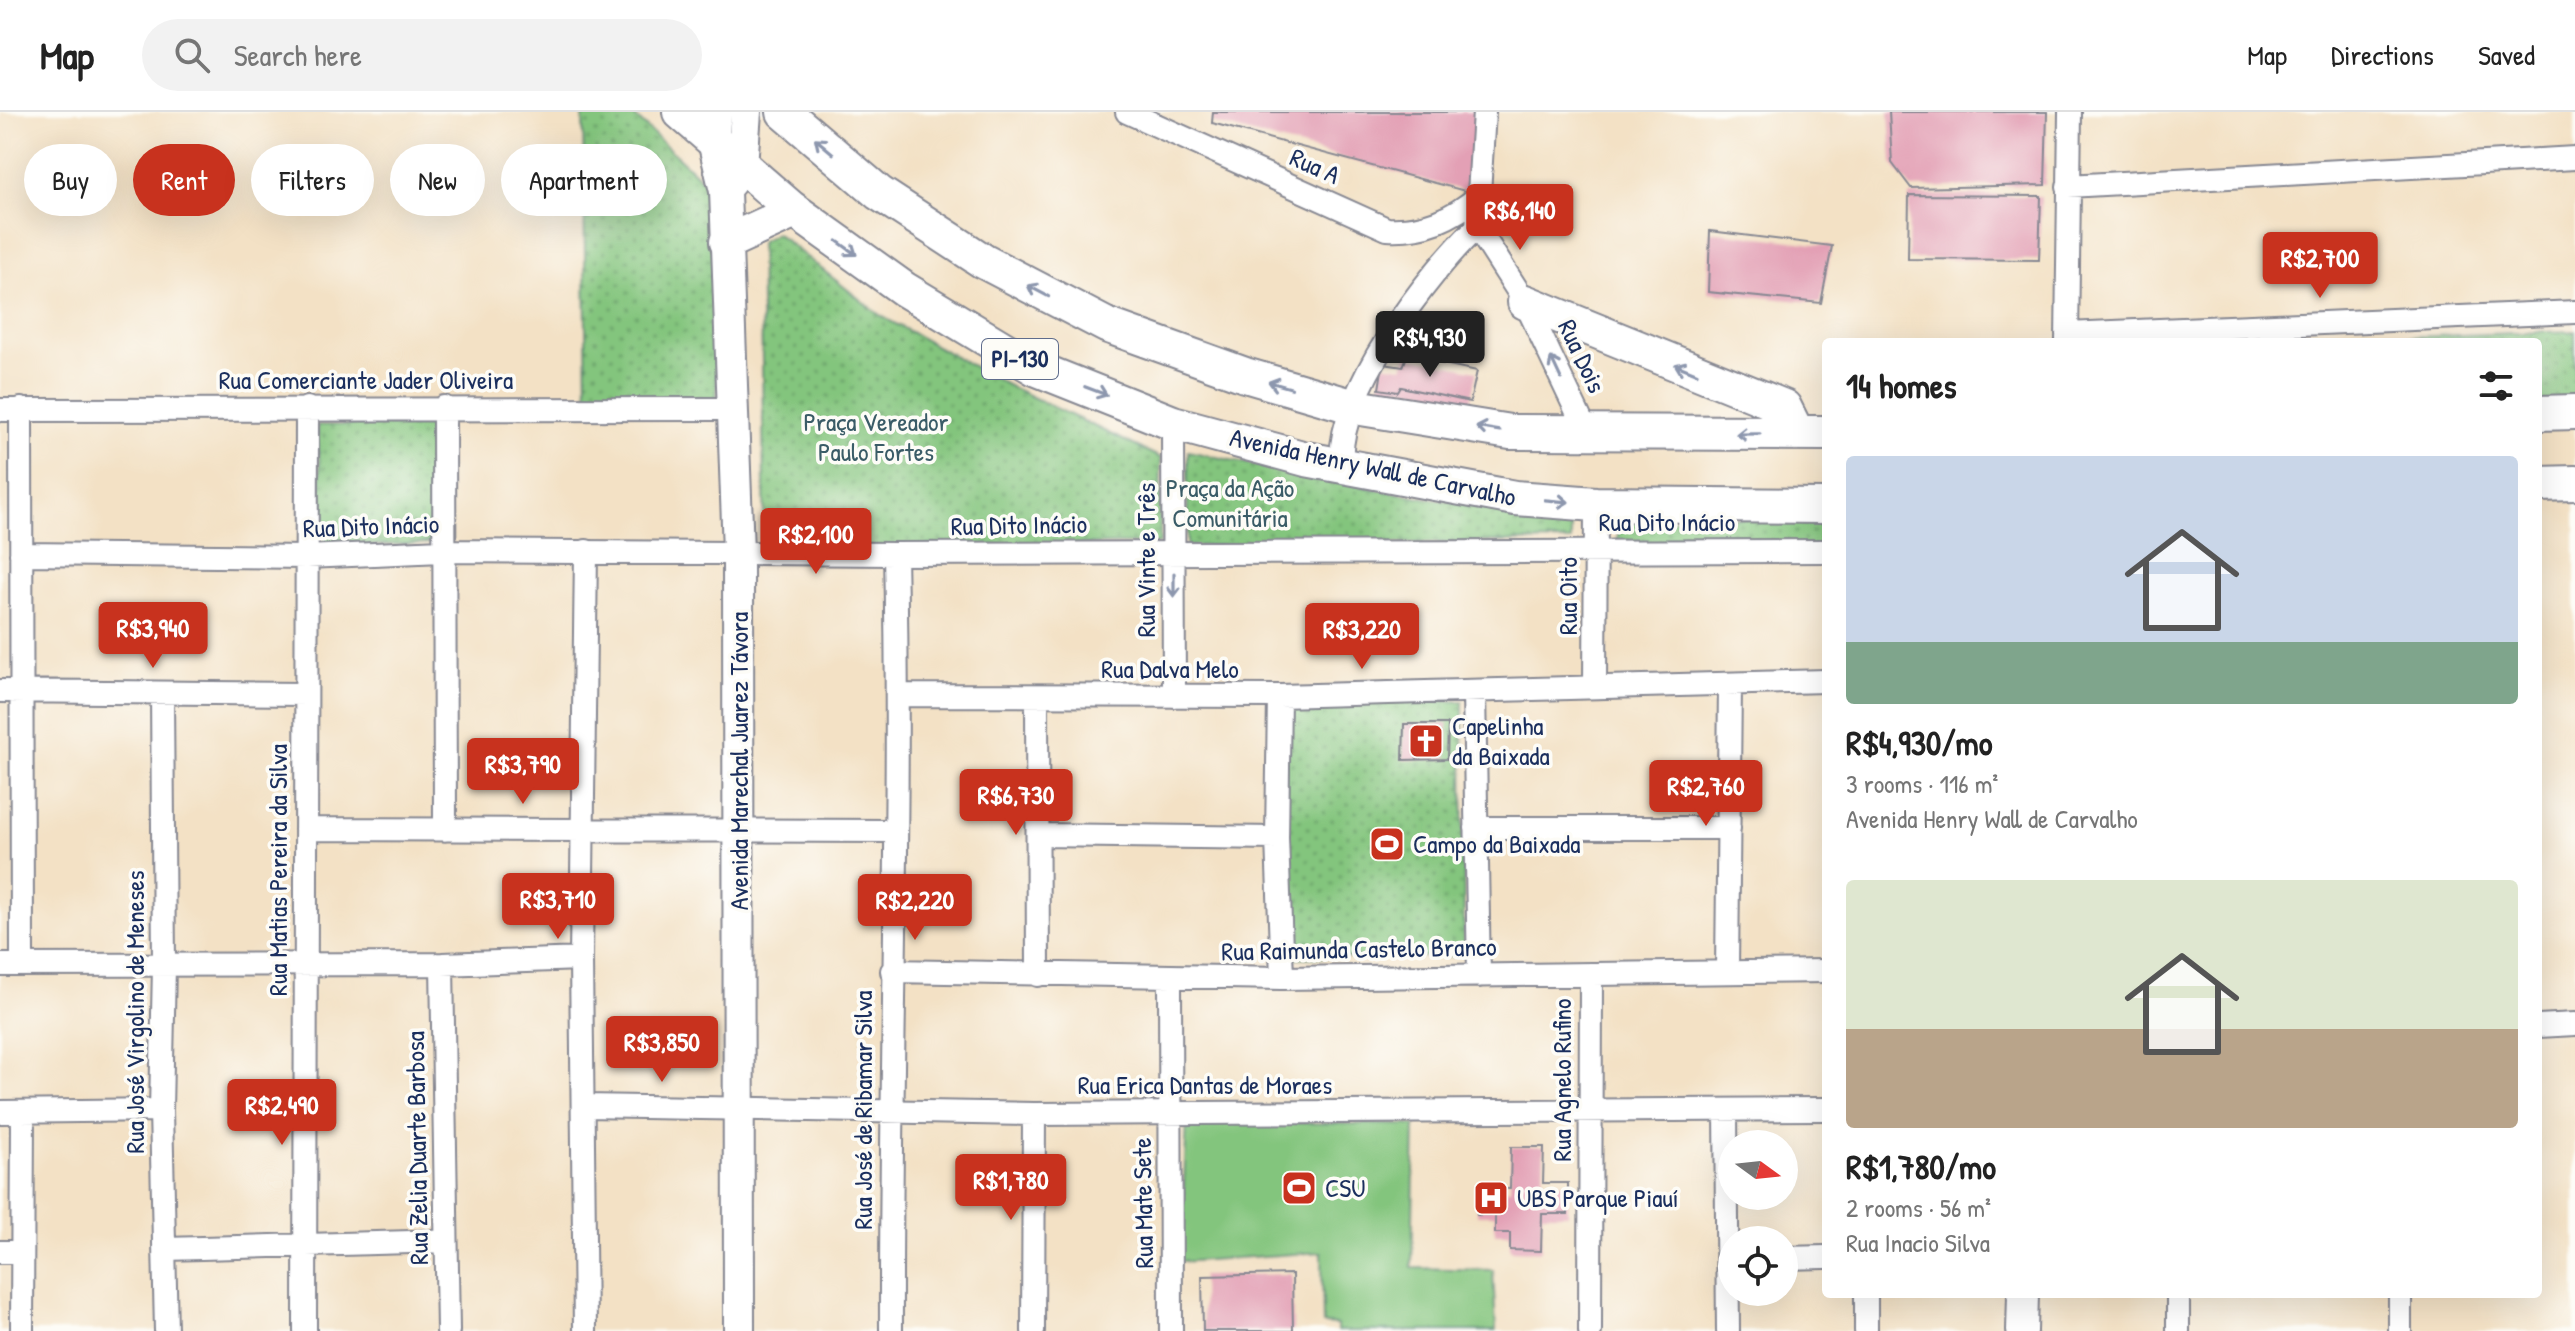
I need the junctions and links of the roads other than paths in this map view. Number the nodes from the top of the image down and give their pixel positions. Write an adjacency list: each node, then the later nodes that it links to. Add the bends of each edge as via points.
1 (680, 112): 7 (main road, Avenida Henry Wall de Carvalho / PI-130)
2 (746, 112): 9 (street, Avenida Marechal Juarez Távora)
3 (784, 112): 19 (main road, PI-130, one-way to 3, via 1245,375 1062,304 983,261 879,193)
4 (1127, 112): 11 (street, Rua A, via 1387,229 1415,230 1440,221)
5 (1484, 112): 11 (street)
6 (2070, 112): 10 (street)
7 (714, 127): 9 (main road, Avenida Henry Wall de Carvalho / PI-130)
8 (2575, 158): 10 (street)
9 (733, 178): 12 (main road, Avenida Henry Wall de Carvalho / PI-130); 14 (street, Avenida Marechal Juarez Távora)
10 (2068, 186): 17 (street)
11 (1480, 195): 13 (street)
12 (795, 211): 14 (main road); 25 (main road, Avenida Henry Wall de Carvalho / PI-130, one-way to 25, via 904,289 1024,361)
13 (1477, 227): 15 (street, Rua Dois); 19 (street, via 1448,254 1395,328)
14 (727, 242): 21 (street, Avenida Marechal Juarez Távora)
15 (1525, 302): 26 (main road, one-way to 15, via 1784,407); 27 (street, Rua Dois, one-way to 15)
16 (2575, 312): 17 (street)
17 (2067, 338)
18 (444, 407): 20 (street, Rua Comerciante Jader Oliveira); 21 (street, Rua Comerciante Jader Oliveira); 34 (street)
19 (1355, 407): 27 (main road, PI-130, one-way to 19, via 1510,432); 28 (street, via 1346,427)
20 (307, 408): 22 (street, Rua Comerciante Jader Oliveira); 41 (street, Rua Matias Pereira da Silva)
21 (732, 409): 38 (street, Avenida Marechal Juarez Távora)
22 (10, 410): 39 (street)
23 (2575, 412): 24 (main road)
24 (2542, 413)
25 (1173, 423): 28 (main road, Avenida Henry Wall de Carvalho / PI-130); 36 (street, Rua Vinte e Três)
26 (1811, 433): 27 (main road, PI-130, one-way to 27)
27 (1588, 435)
28 (1342, 465): 31 (main road, Avenida Henry Wall de Carvalho / PI-130, one-way to 31, via 1515,498)
29 (2575, 483): 30 (main road)
30 (2542, 484)
31 (1596, 504): 32 (main road, Avenida Henry Wall de Carvalho / PI-130); 33 (street, Rua Oito)
32 (1822, 506)
33 (1596, 550): 36 (street, Rua Dito Inácio); 37 (street, Rua Dito Inácio); 44 (street, Rua Oito)
34 (442, 551): 35 (street, Rua Dito Inácio); 41 (street, Rua Dito Inácio); 58 (street)
35 (586, 551): 38 (street, Rua Dito Inácio); 57 (street)
36 (1174, 551): 40 (street, Rua Dito Inácio); 50 (street, Rua Vinte e Três, one-way to 50)
37 (1822, 551)
38 (738, 552): 40 (street, Rua Dito Inácio); 53 (street, Avenida Marechal Juarez Távora)
39 (21, 554): 41 (street, Rua Dito Inácio); 45 (street)
40 (895, 554): 49 (street, Rua José de Ribamar Silva)
41 (306, 557): 48 (street, Rua Matias Pereira da Silva)
42 (1822, 681): 43 (street, Rua Dalva Melo)
43 (1730, 685): 44 (street, Rua Dalva Melo); 55 (street)
44 (1595, 687): 46 (street, Rua Dalva Melo)
45 (11, 691): 47 (street); 65 (street)
46 (1474, 691): 51 (street, Rua Dalva Melo); 54 (street)
47 (162, 693): 48 (street); 66 (street, Rua José Virgolino de Meneses)
48 (306, 694): 56 (street, Rua Matias Pereira da Silva)
49 (898, 695): 52 (street, Rua Dalva Melo); 59 (street, Rua José de Ribamar Silva)
50 (1174, 696): 51 (street, Rua Dalva Melo); 52 (street, Rua Dalva Melo)
51 (1279, 696): 61 (street)
52 (1037, 698): 60 (street)
53 (740, 827): 57 (street); 59 (street); 78 (street, Avenida Marechal Juarez Távora)
54 (1476, 828): 55 (street); 72 (street)
55 (1729, 828): 68 (street)
56 (306, 829): 58 (street); 63 (street, Rua Matias Pereira da Silva)
57 (582, 829): 58 (street); 62 (street)
58 (445, 830)
59 (894, 831): 67 (street, Rua José de Ribamar Silva)
60 (1039, 835): 61 (street); 71 (street)
61 (1277, 838): 74 (street)
62 (581, 959): 64 (street); 77 (street)
63 (305, 964): 64 (street); 66 (street); 90 (street, Rua Matias Pereira da Silva)
64 (442, 964): 89 (street, Rua Zelia Duarte Barbosa)
65 (11, 965): 66 (street)
66 (164, 966): 81 (street, Rua José Virgolino de Meneses)
67 (892, 971): 71 (street, Rua Raimunda Castelo Branco); 79 (street, Rua José de Ribamar Silva)
68 (1727, 971): 69 (street, Rua Raimunda Castelo Branco); 70 (street, Rua Raimunda Castelo Branco)
69 (1822, 971)
70 (1591, 974): 72 (street, Rua Raimunda Castelo Branco); 83 (street, Rua Agnelo Rufino)
71 (1038, 975): 73 (street, Rua Raimunda Castelo Branco)
72 (1479, 976): 74 (street, Rua Raimunda Castelo Branco)
73 (1170, 978): 74 (street, Rua Raimunda Castelo Branco); 86 (street, Rua Mate Sete)
74 (1282, 978)
75 (2575, 1024): 76 (street)
76 (2542, 1026)
77 (585, 1106): 78 (street, Rua Erica Dantas de Moraes); 104 (street)
78 (738, 1107): 79 (street, Rua Erica Dantas de Moraes); 105 (street, Avenida Marechal Juarez Távora)
79 (890, 1109): 87 (street, Rua Erica Dantas de Moraes); 106 (street, Rua José de Ribamar Silva)
80 (1822, 1109): 82 (street, Rua Erica Dantas de Moraes)
81 (161, 1110): 85 (street); 91 (street, Rua José Virgolino de Meneses)
82 (1726, 1110): 83 (street, Rua Erica Dantas de Moraes); 88 (street)
83 (1590, 1111): 86 (street, Rua Erica Dantas de Moraes); 109 (street, Rua Agnelo Rufino)
84 (0, 1112): 85 (street)
85 (23, 1112): 92 (street)
86 (1170, 1113): 87 (street, Rua Erica Dantas de Moraes); 108 (street, Rua Mate Sete)
87 (1034, 1114): 107 (street)
88 (1728, 1226)
89 (446, 1241): 90 (street); 103 (street, Rua Zelia Duarte Barbosa)
90 (304, 1246): 91 (street); 102 (street, Rua Matias Pereira da Silva)
91 (165, 1249): 101 (street, Rua José Virgolino de Meneses)
92 (10, 1252): 100 (street)
93 (1822, 1257): 94 (street)
94 (1798, 1258)
95 (1866, 1298): 111 (street)
96 (2023, 1298): 112 (street)
97 (2178, 1298): 113 (street)
98 (2400, 1298): 114 (street)
99 (1728, 1306): 110 (street)
100 (22, 1331)
101 (166, 1331)
102 (305, 1331)
103 (448, 1331)
104 (585, 1331)
105 (739, 1331)
106 (891, 1331)
107 (1033, 1331)
108 (1171, 1331)
109 (1590, 1331)
110 (1728, 1331)
111 (1866, 1331)
112 (2022, 1331)
113 (2178, 1331)
114 (2400, 1331)

